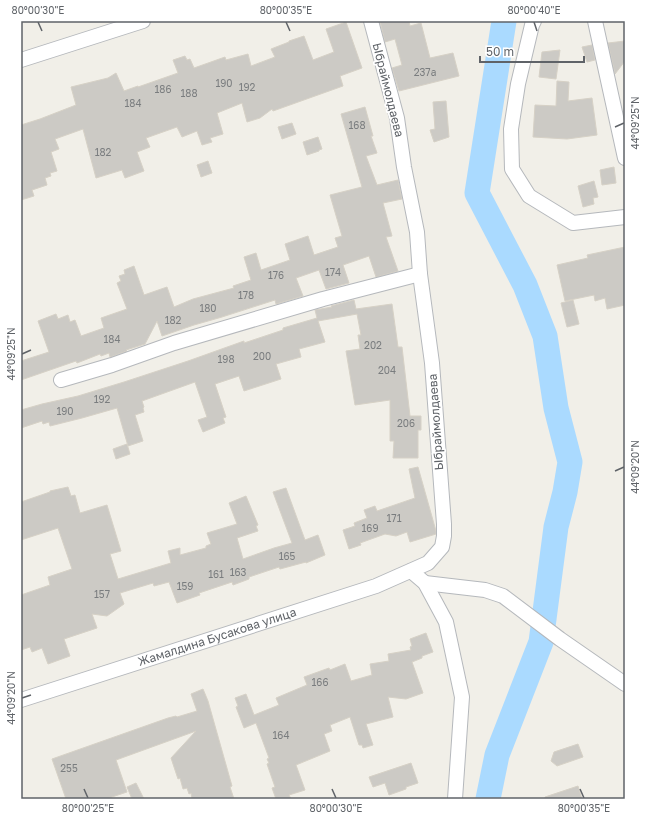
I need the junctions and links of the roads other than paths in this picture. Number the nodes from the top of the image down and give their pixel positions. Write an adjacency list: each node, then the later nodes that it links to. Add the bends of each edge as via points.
1 (143, 21): 5 (street)
2 (371, 21): 8 (street, Ыбраймолдаева, via 397,118 417,232)
3 (534, 21): 7 (street, via 520,77 511,129 512,169 529,196 573,223)
4 (595, 21): 6 (street)
5 (21, 60)
6 (625, 158)
7 (625, 218)
8 (420, 274): 9 (street, via 174,343); 10 (street, Ыбраймолдаева, via 432,363 444,530 442,547 428,563)
9 (61, 380)
10 (411, 571): 11 (street); 13 (street, Жамалдина Бусакова улица, via 376,586)
11 (425, 583): 12 (street, via 485,590 503,596); 14 (street, via 446,622 462,697)
12 (625, 684)
13 (21, 700)
14 (455, 799)

